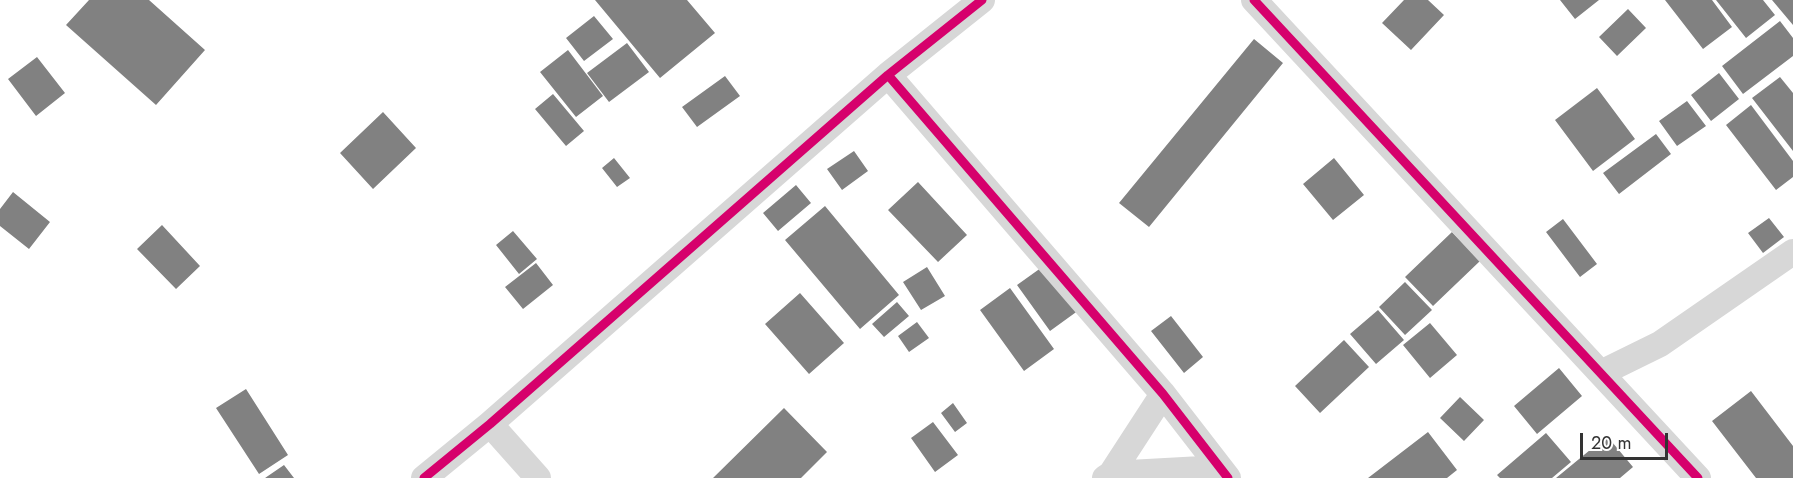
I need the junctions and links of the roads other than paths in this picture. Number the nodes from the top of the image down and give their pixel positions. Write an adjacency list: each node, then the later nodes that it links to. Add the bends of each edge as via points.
1 (982, 0): 3 (street)
2 (1254, 0): 5 (street)
3 (888, 75): 6 (street); 7 (street)
4 (1793, 252): 5 (street, via 1660,344)
5 (1601, 373): 12 (street)
6 (1163, 394): 8 (street); 9 (street)
7 (490, 424): 10 (street); 11 (street)
8 (1224, 473): 9 (street)
9 (1108, 476)
10 (424, 478)
11 (538, 478)
12 (1698, 478)

